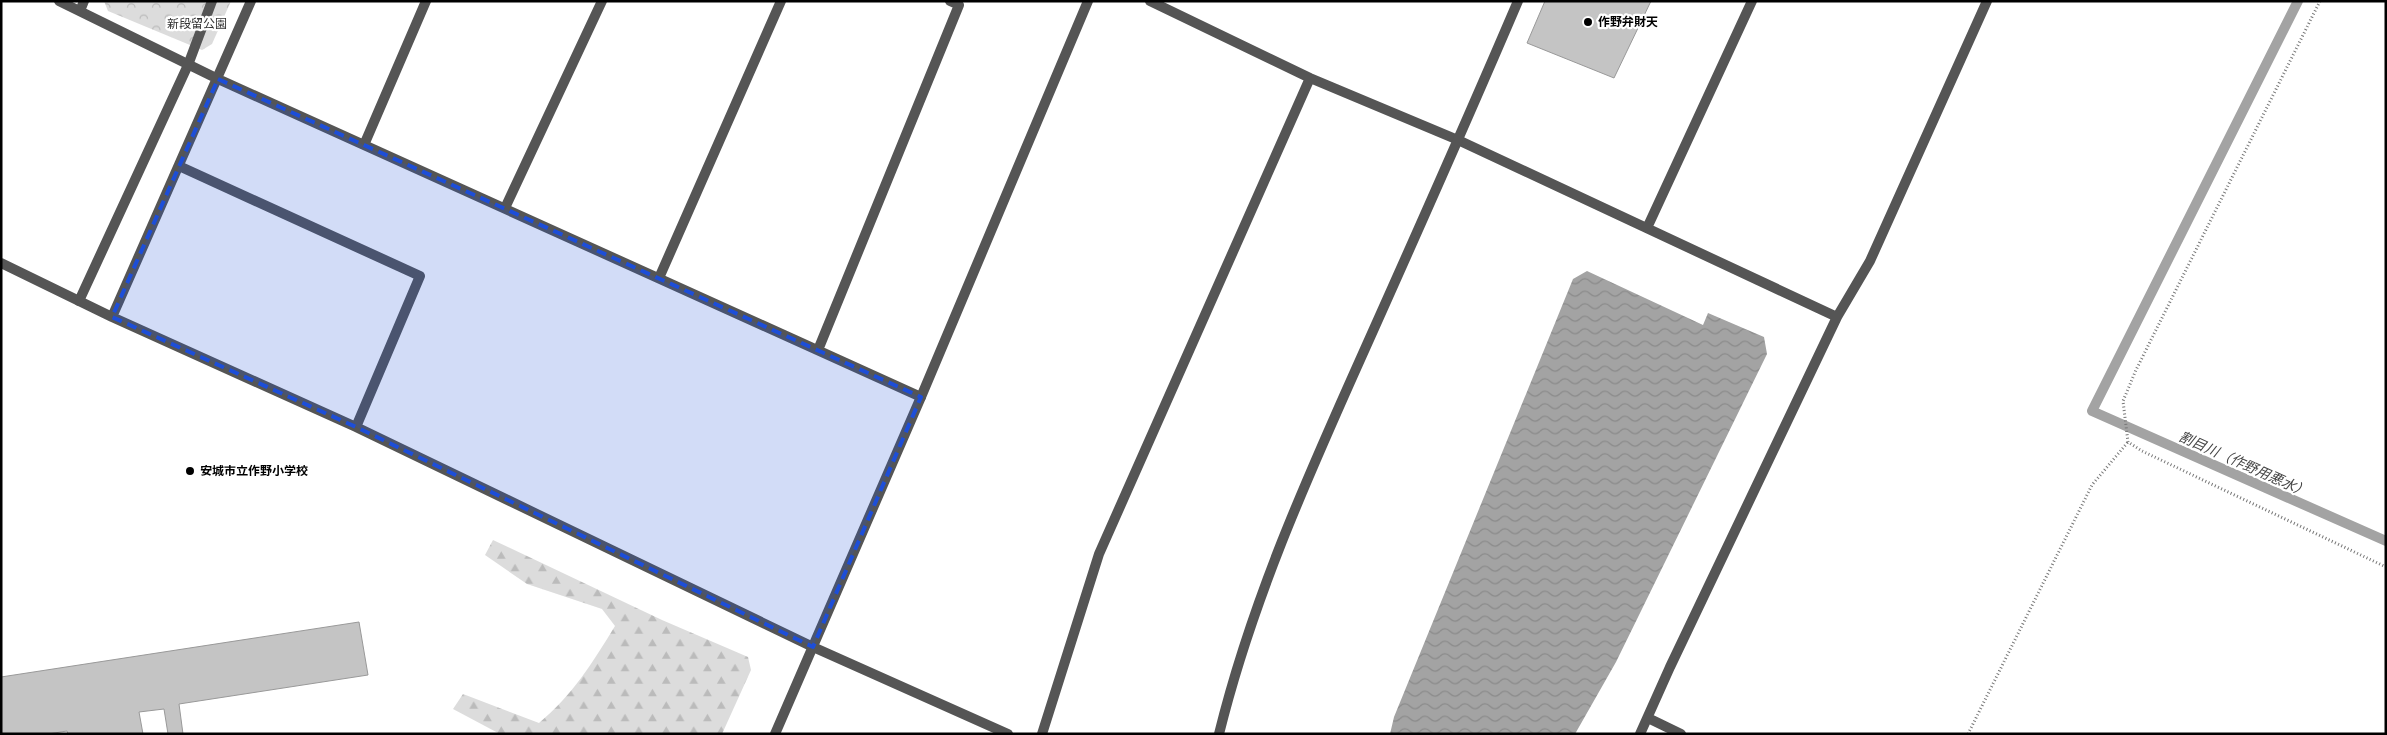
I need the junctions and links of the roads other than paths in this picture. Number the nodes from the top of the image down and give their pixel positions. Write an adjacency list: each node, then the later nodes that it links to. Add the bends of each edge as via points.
1 (58, 1): 13 (street)
2 (212, 1): 14 (street)
3 (251, 1): 16 (street)
4 (426, 1): 18 (street)
5 (602, 1): 20 (street)
6 (781, 1): 23 (street)
7 (950, 1): 27 (street, via 959,5)
8 (1088, 1): 28 (street)
9 (1150, 1): 15 (street)
10 (1518, 1): 17 (street)
11 (1752, 1): 21 (street)
12 (1987, 1): 26 (street, via 1870,261)
13 (82, 6): 14 (street)
14 (188, 65): 16 (street); 24 (street)
15 (1310, 78): 17 (street); 34 (street, via 1099,554)
16 (218, 79): 18 (street); 19 (street)
17 (1458, 140): 21 (street); 35 (street, via 1292,512 1259,600)
18 (364, 145): 20 (street)
19 (179, 166): 25 (street); 29 (street, via 420,276)
20 (505, 208): 23 (street)
21 (1647, 228): 26 (street)
22 (1, 263): 24 (street)
23 (659, 278): 27 (street)
24 (79, 301): 25 (street)
25 (112, 317): 29 (street)
26 (1837, 317): 31 (street)
27 (818, 350): 28 (street)
28 (921, 397): 30 (street)
29 (356, 427): 30 (street)
30 (813, 647): 32 (street); 33 (street)
31 (1648, 718): 36 (street); 37 (street)
32 (774, 734)
33 (1008, 734)
34 (1042, 734)
35 (1219, 734)
36 (1640, 734)
37 (1682, 734)

